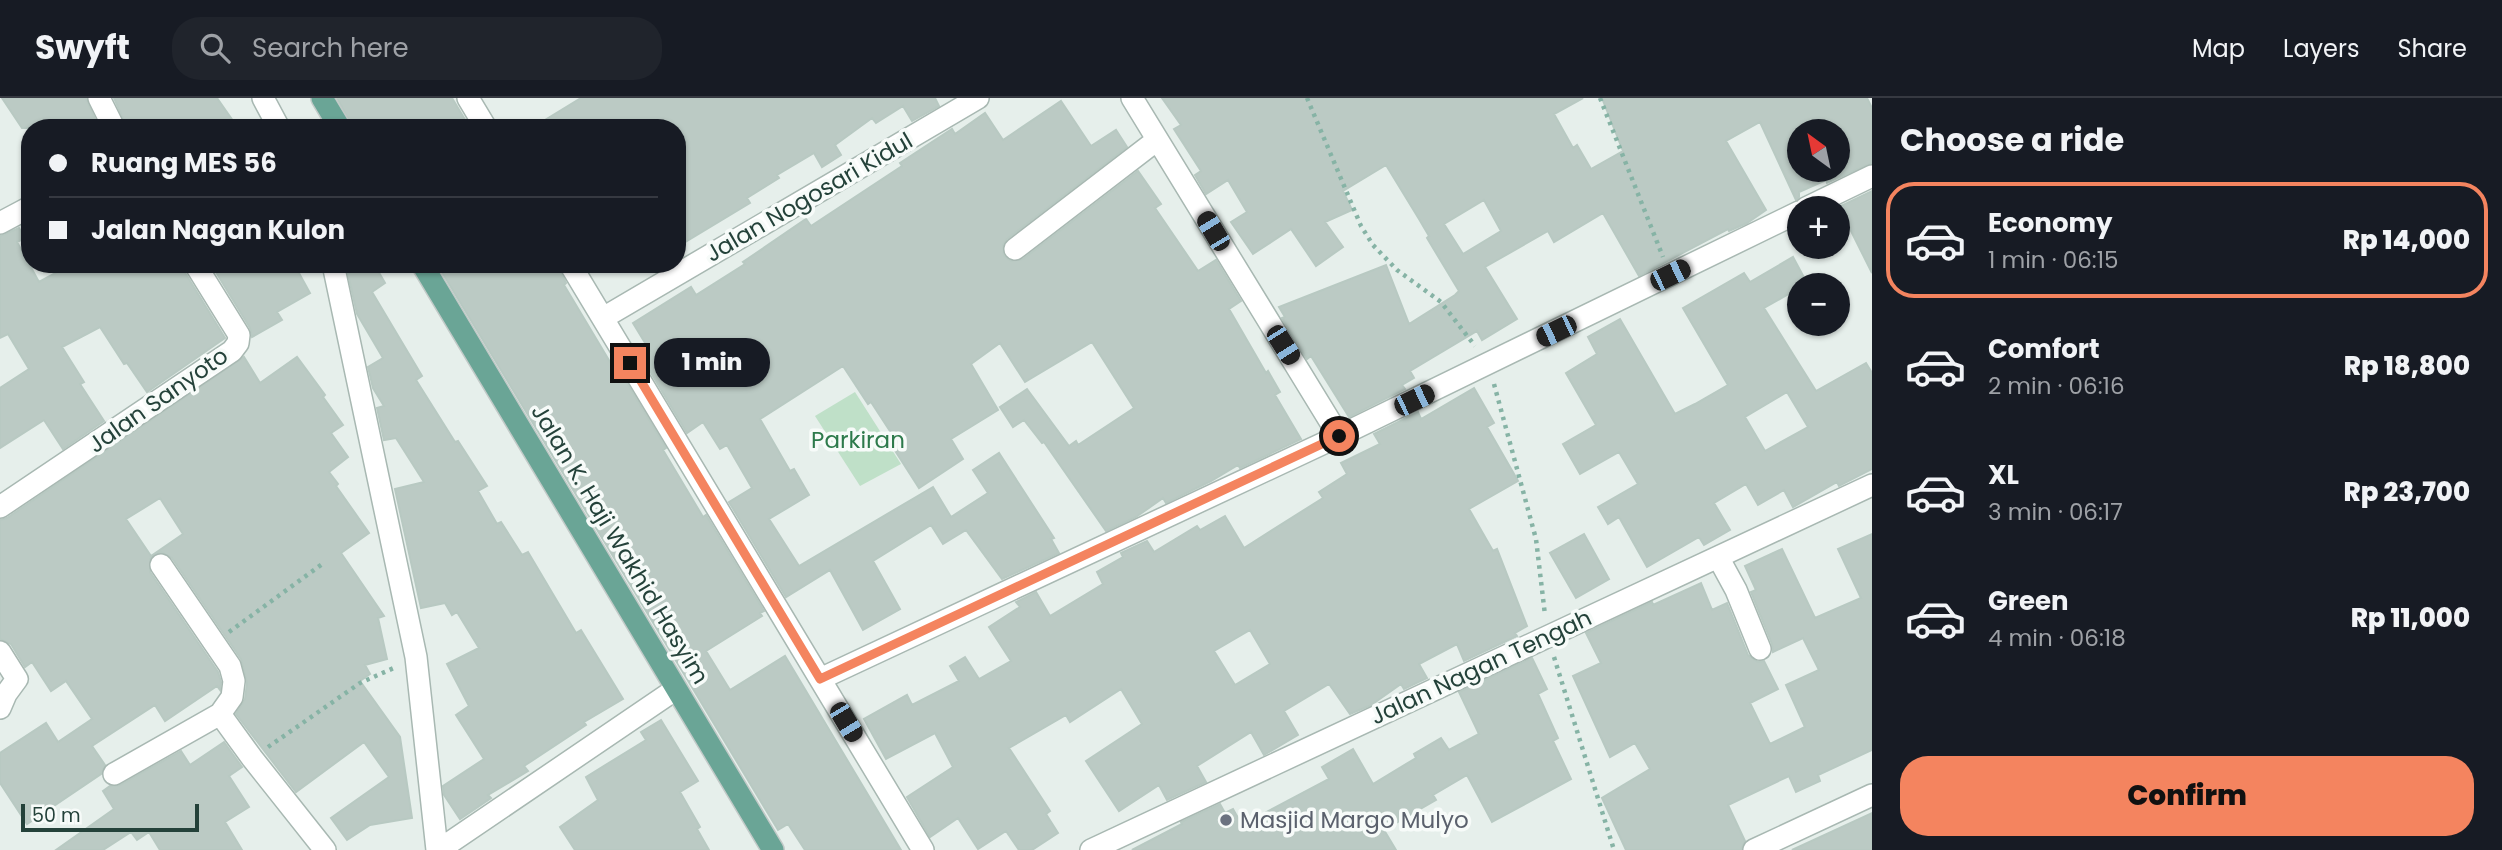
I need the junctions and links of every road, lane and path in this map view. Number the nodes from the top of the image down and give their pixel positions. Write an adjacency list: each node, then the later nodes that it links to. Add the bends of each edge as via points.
1 (99, 98): 9 (street)
2 (263, 98): 10 (street)
3 (322, 98): 11 (main road)
4 (468, 98): 12 (street)
5 (978, 98): 20 (street, Jalan Nogosari Kidul)
6 (1132, 98): 13 (street)
7 (1307, 98): 28 (path, via 1373,245 1397,270 1441,302)
8 (1600, 98): 26 (path)
9 (110, 119)
10 (274, 119)
11 (335, 119)
12 (481, 119)
13 (1157, 140): 19 (street); 29 (street)
14 (1872, 176): 15 (street)
15 (1831, 196)
16 (21, 212): 18 (street)
17 (1787, 218): 26 (street)
18 (0, 223)
19 (1015, 249)
20 (686, 269)
21 (200, 273): 31 (street, Jalan Sanyoto, via 239,335 232,351)
22 (335, 273): 39 (street)
23 (427, 273): 41 (main road, Jalan K. Haji Wakhid Hasyim)
24 (576, 273): 27 (street)
25 (680, 273): 27 (street, Jalan Nogosari Kidul)
26 (1670, 275): 28 (street)
27 (603, 318): 40 (street)
28 (1488, 364): 29 (street); 35 (path, via 1536,539)
29 (1339, 436): 40 (street)
30 (1872, 485): 32 (street, Jalan Nagan Tengah)
31 (0, 507)
32 (1718, 557): 35 (street, Jalan Nagan Tengah); 37 (street)
33 (325, 562): 36 (path)
34 (160, 565): 36 (street)
35 (1547, 636): 51 (street, Jalan Nagan Tengah); 52 (path)
36 (215, 642): 43 (street, via 234,681 232,697)
37 (1760, 649)
38 (0, 652): 42 (street, via 17,680)
39 (416, 657): 44 (path, via 360,683); 48 (street)
40 (820, 679): 50 (street)
41 (676, 690): 48 (street); 49 (main road, Jalan K. Haji Wakhid Hasyim)
42 (0, 708)
43 (220, 714): 44 (street); 45 (street)
44 (252, 758): 47 (street)
45 (114, 774)
46 (1872, 795): 53 (street)
47 (325, 850)
48 (438, 850)
49 (773, 850)
50 (923, 850)
51 (1091, 850)
52 (1614, 850)
53 (1754, 850)

